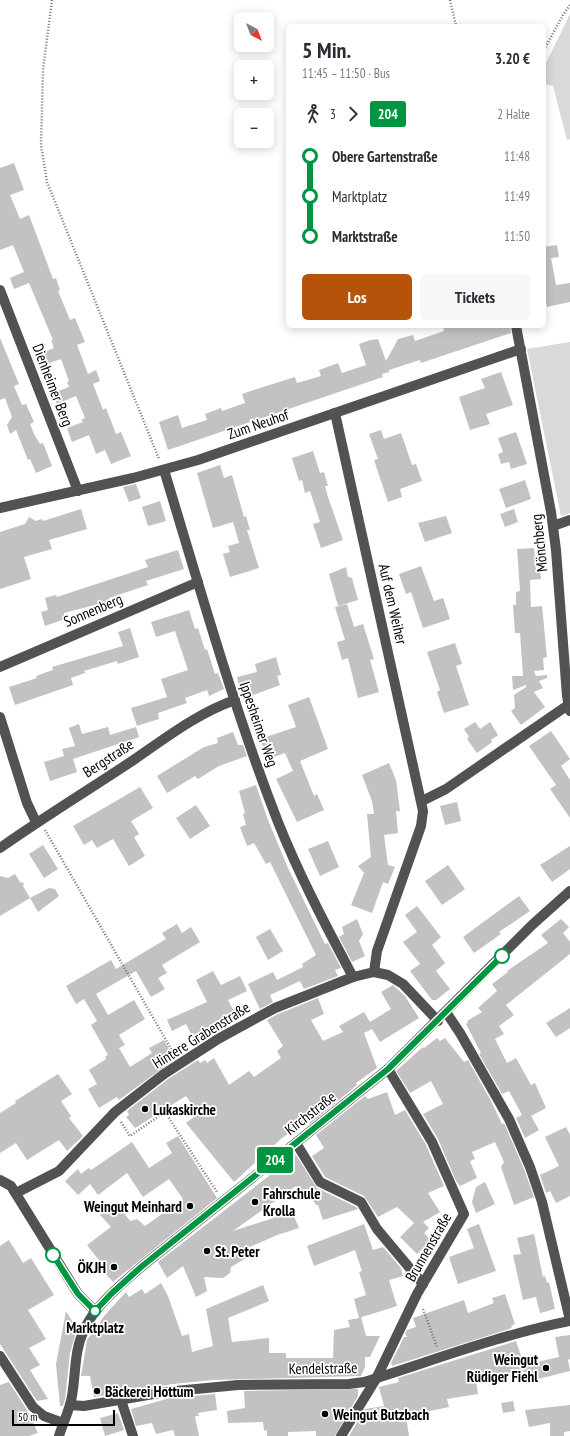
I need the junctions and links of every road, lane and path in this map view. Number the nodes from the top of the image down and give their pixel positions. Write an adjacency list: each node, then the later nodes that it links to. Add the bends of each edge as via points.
1 (52, 0): 10 (path, via 44,70 41,145 47,182)
2 (450, 0): 4 (path)
3 (570, 5): 5 (path)
4 (456, 24)
5 (546, 46)
6 (0, 290): 11 (street, Dienheimer Berg)
7 (516, 328): 8 (street, Mönchberg)
8 (520, 349): 9 (street, Zum Neuhof); 14 (street, Mönchberg)
9 (336, 413): 10 (street, Zum Neuhof); 20 (street, Auf dem Weiher)
10 (164, 470): 11 (street, Zum Neuhof); 15 (street, Ippesheimer Weg)
11 (78, 491): 12 (street, Zum Neuhof)
12 (0, 508)
13 (570, 520): 14 (street)
14 (553, 526): 18 (street, Mönchberg)
15 (198, 582): 16 (street, Sonnenberg); 17 (street, Ippesheimer Weg)
16 (0, 667)
17 (235, 700): 21 (street, Bergstraße, via 216,707 184,726); 25 (street, Ippesheimer Weg, via 277,821 294,861)
18 (569, 708): 20 (street, via 446,789)
19 (0, 717): 21 (street, via 27,803)
20 (422, 801): 24 (street, Auf dem Weiher, via 421,826 382,934)
21 (38, 821): 22 (street, Bergstraße); 28 (path)
22 (0, 848)
23 (570, 891): 26 (street, Kirchstraße, via 532,925)
24 (374, 972): 25 (street, Hintere Grabenstraße); 27 (street, via 388,975 403,984)
25 (353, 977): 28 (street, Hintere Grabenstraße, via 257,1017)
26 (446, 1012): 27 (street, Kirchstraße); 38 (street, via 509,1119 530,1167 542,1202)
27 (438, 1021): 29 (street, Kirchstraße)
28 (179, 1064): 30 (street, Hintere Grabenstraße)
29 (388, 1069): 31 (street, Kirchstraße); 35 (street, Brunnenstraße, via 432,1142 464,1214)
30 (115, 1112): 33 (street, Hintere Grabenstraße, via 59,1171); 34 (path, via 130,1136 165,1112)
31 (296, 1143): 34 (street, Kirchstraße); 35 (street, via 320,1182 361,1202 377,1230)
32 (0, 1180): 33 (street, via 11,1186)
33 (16, 1193): 37 (street, via 78,1294)
34 (223, 1201): 37 (street, Kirchstraße, via 141,1267)
35 (423, 1284): 36 (street, Brunnenstraße)
36 (418, 1294): 40 (path); 41 (street, Brunnenstraße)
37 (95, 1311): 43 (street, Kirchstraße, via 83,1330 77,1350)
38 (570, 1320): 40 (street, Kendelstraße, via 529,1329)
39 (0, 1356): 44 (street, via 33,1407 44,1416)
40 (441, 1357): 41 (street, Kendelstraße)
41 (376, 1378): 42 (street, Kendelstraße, via 349,1384 238,1385 166,1392); 47 (street, Brunnenstraße)
42 (121, 1400): 43 (street, Kendelstraße, via 84,1406); 46 (street)
43 (70, 1405): 44 (street, Kirchstraße)
44 (63, 1423): 45 (street, Kirchstraße)
45 (59, 1436)
46 (133, 1436)
47 (341, 1436)

